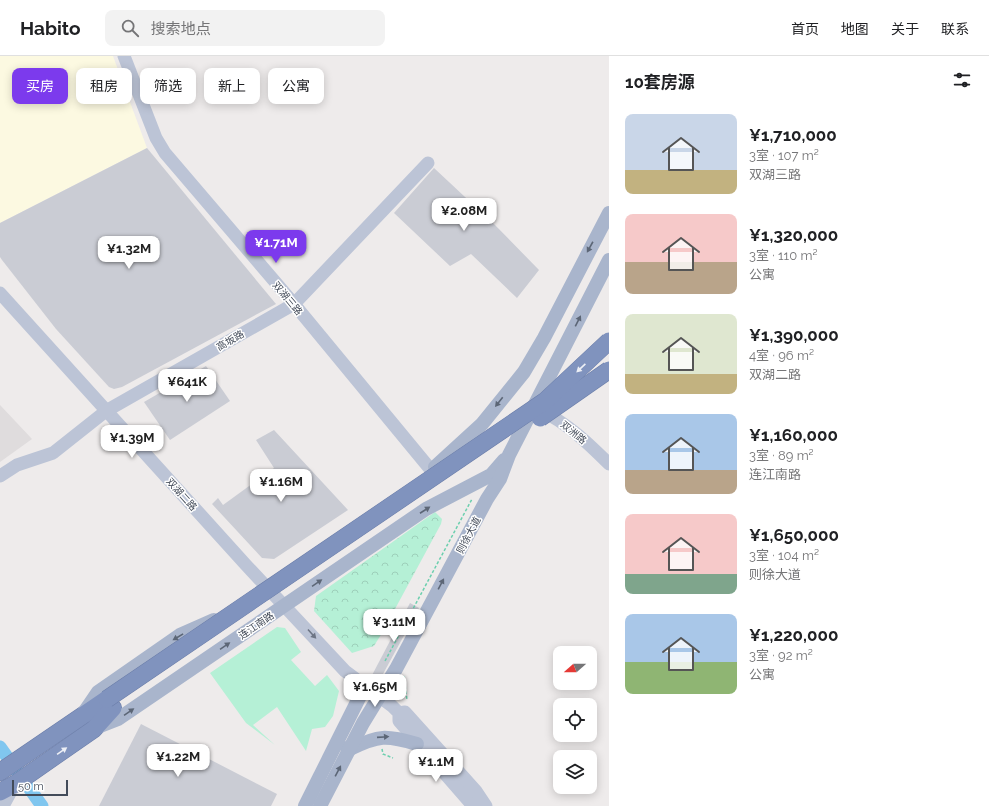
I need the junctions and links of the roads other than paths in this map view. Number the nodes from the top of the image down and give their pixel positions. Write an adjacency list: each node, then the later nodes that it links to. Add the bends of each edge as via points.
1 (124, 56): 6 (street, 双湖三路, via 161,148)
2 (428, 163): 6 (street, 高坂路)
3 (609, 213): 13 (main road, one-way to 13, via 524,372 482,424)
4 (609, 260): 9 (main road, 则徐大道, one-way to 4)
5 (0, 293): 10 (street, 双湖二路)
6 (294, 304): 10 (street, 高坂路); 13 (street, 双湖三路)
7 (609, 341): 19 (highway, one-way to 19, bridge, via 545,401)
8 (609, 370): 19 (highway, bridge)
9 (534, 407): 11 (main road, 则徐大道); 12 (street, 双洲路, via 557,418 582,437)
10 (106, 411): 14 (street, 高坂路, via 52,453 17,465); 15 (street, 双湖二路)
11 (509, 455): 16 (main road, 连江南路, one-way to 11, via 426,509 491,475); 18 (main road, 则徐大道, one-way to 11, via 487,499 500,480)
12 (609, 464)
13 (431, 470): 15 (main road)
14 (0, 476)
15 (266, 585): 16 (street, 双湖二路); 20 (main road, one-way to 20, via 214,620 180,635 98,692)
16 (285, 605): 17 (street, 双湖二路, one-way to 17, via 345,671); 21 (main road, 连江南路, one-way to 16, via 118,719)
17 (365, 686): 18 (street, 双湖二路); 23 (main road)
18 (380, 696): 22 (street, 双湖二路, via 399,713 399,721); 24 (main road, 则徐大道)
19 (110, 704): 20 (highway); 21 (highway)
20 (83, 714): 25 (highway)
21 (94, 729): 26 (highway, 连江南路, one-way to 21)
22 (422, 740): 24 (main road, one-way to 22, via 380,737); 31 (street); 32 (street, via 476,791)
23 (336, 742): 24 (main road); 29 (main road)
24 (350, 749): 30 (main road, 则徐大道, one-way to 24)
25 (2, 770)
26 (15, 784): 27 (highway, 连江南路); 28 (street)
27 (0, 792)
28 (3, 806)
29 (304, 806)
30 (320, 806)
31 (473, 806)
32 (486, 806)

